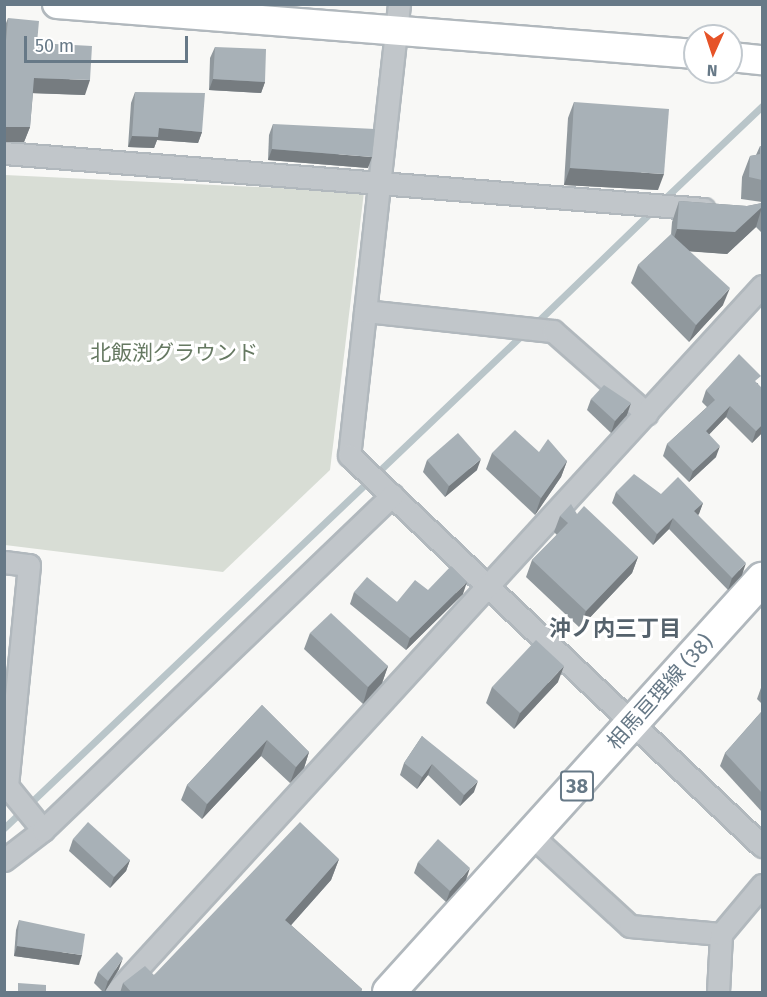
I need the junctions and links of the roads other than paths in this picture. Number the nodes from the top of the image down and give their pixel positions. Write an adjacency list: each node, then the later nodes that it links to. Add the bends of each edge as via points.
1 (70, 5): 2 (street)
2 (397, 18): 3 (street); 7 (street)
3 (683, 53)
4 (743, 58): 5 (street)
5 (762, 60)
6 (4, 153): 7 (street)
7 (380, 181): 8 (street); 10 (street)
8 (729, 211)
9 (762, 286): 11 (street)
10 (365, 311): 11 (street, via 553,332); 12 (street, via 348,455)
11 (647, 414): 15 (street)
12 (388, 491): 15 (street); 18 (street)
13 (4, 562): 16 (street, via 28,565)
14 (762, 579): 17 (main road, 相馬亘理線 (38) / 38)
15 (490, 588): 17 (street); 24 (street)
16 (10, 702): 18 (street, via 7,786)
17 (633, 723): 19 (main road, 相馬亘理線 (38) / 38); 20 (street)
18 (40, 827): 21 (street)
19 (532, 836): 23 (street, via 630,926); 25 (main road, 相馬亘理線 (38) / 38)
20 (762, 846)
21 (4, 860)
22 (762, 885): 23 (street)
23 (722, 934): 26 (street)
24 (116, 993)
25 (389, 993)
26 (718, 993)

